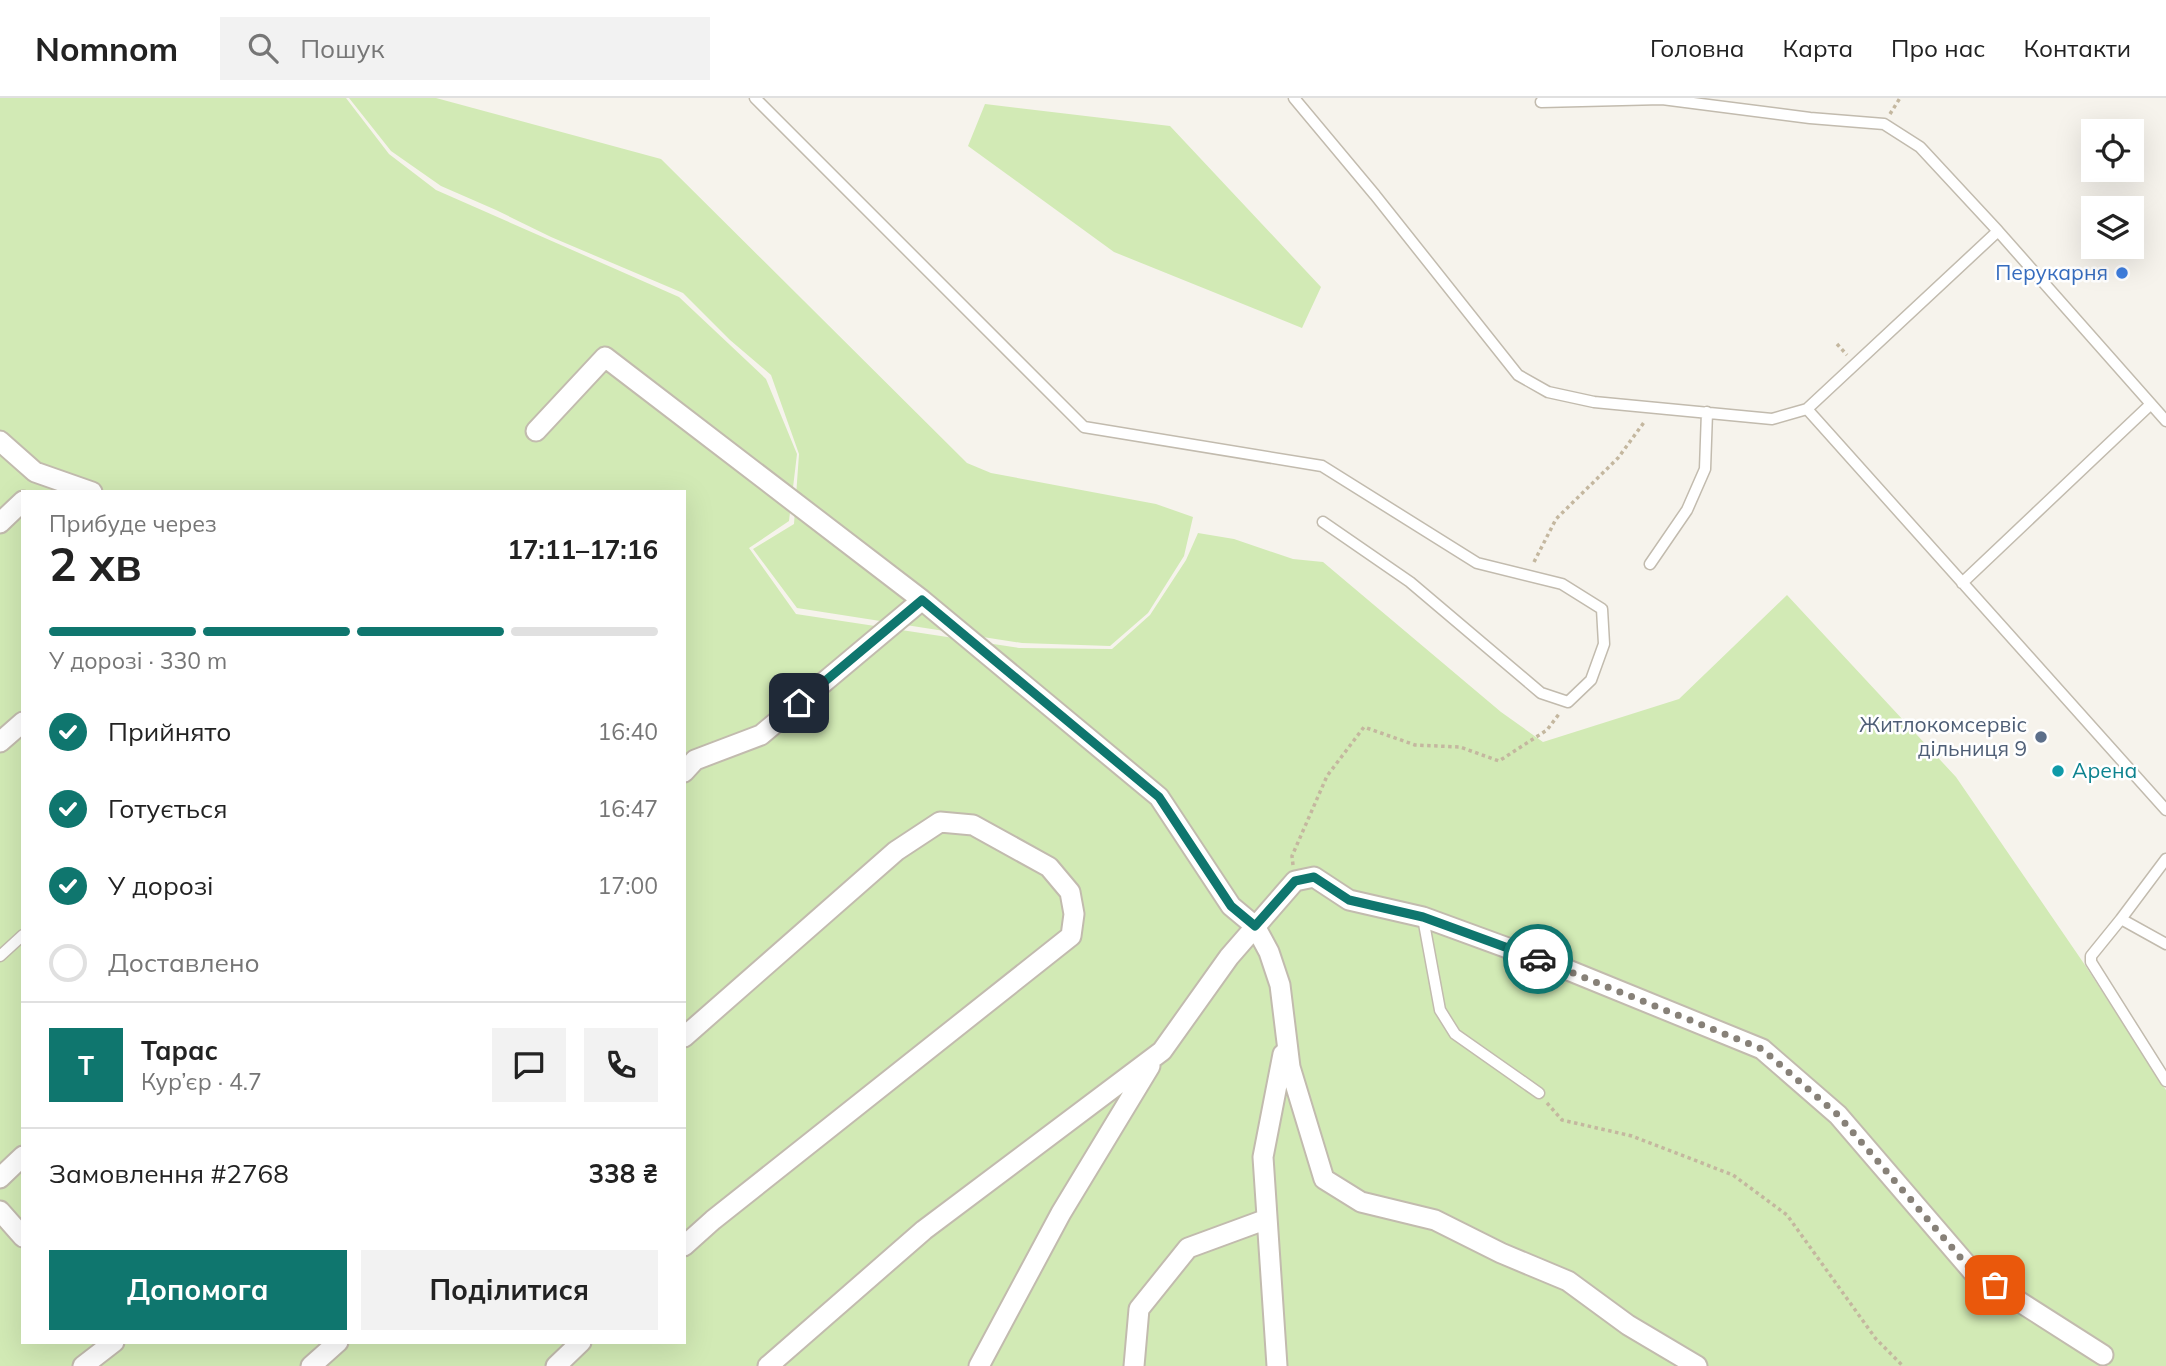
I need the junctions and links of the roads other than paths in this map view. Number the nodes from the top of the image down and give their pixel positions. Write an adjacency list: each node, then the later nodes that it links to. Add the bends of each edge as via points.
1 (755, 98): 16 (lane, via 1084,427 1322,466 1477,563 1562,584 1602,609 1604,644 1591,680 1568,702 1541,693 1410,582)
2 (1294, 98): 7 (lane, via 1518,375 1548,392 1594,402)
3 (1541, 103): 4 (lane, via 1662,99 1884,124 1920,147)
4 (1998, 231): 5 (lane); 6 (lane)
5 (2151, 404): 8 (lane); 18 (lane)
6 (1807, 410): 7 (lane, via 1772,419); 18 (lane)
7 (1707, 412): 17 (lane, via 1704,469 1687,510)
8 (2166, 421)
9 (536, 431): 19 (street, via 605,356)
10 (0, 442): 11 (street)
11 (35, 472): 12 (street); 13 (street)
12 (29, 490)
13 (86, 490)
14 (21, 503): 15 (street)
15 (0, 523)
16 (1323, 523)
17 (1650, 564)
18 (1962, 583): 23 (lane)
19 (922, 600): 22 (street, via 761,735 695,760); 27 (street, via 1159,797 1231,906)
20 (21, 724): 21 (street)
21 (0, 742)
22 (686, 770)
23 (2166, 810)
24 (2166, 859): 26 (lane)
25 (1423, 917): 27 (street, via 1349,900 1314,877 1295,881); 35 (lane, via 1440,1010 1455,1034); 45 (street, via 1762,1049 1838,1115 1973,1272)
26 (2121, 919): 29 (lane); 34 (lane, via 2091,962)
27 (1258, 923): 32 (street, via 1280,985); 33 (street)
28 (21, 936): 30 (lane)
29 (2166, 944)
30 (0, 956)
31 (686, 1035): 41 (street, via 896,851 940,822 973,825 1049,867 1070,892 1071,936)
32 (1286, 1040): 39 (street, via 1264,1157); 53 (street, via 1290,1068 1324,1179 1361,1202 1435,1220 1569,1281 1628,1325)
33 (1155, 1056): 49 (street, via 924,1230); 50 (street, via 1061,1213)
34 (2166, 1081)
35 (1539, 1093)
36 (21, 1158): 37 (street)
37 (0, 1178)
38 (0, 1211): 40 (street)
39 (1267, 1219): 51 (street, via 1188,1248 1139,1309); 52 (street)
40 (21, 1235)
41 (686, 1244)
42 (111, 1344): 46 (street)
43 (336, 1344): 47 (street)
44 (579, 1344): 48 (street)
45 (2103, 1355)
46 (83, 1366)
47 (311, 1366)
48 (556, 1366)
49 (768, 1366)
50 (979, 1366)
51 (1134, 1366)
52 (1277, 1366)
53 (1697, 1366)

